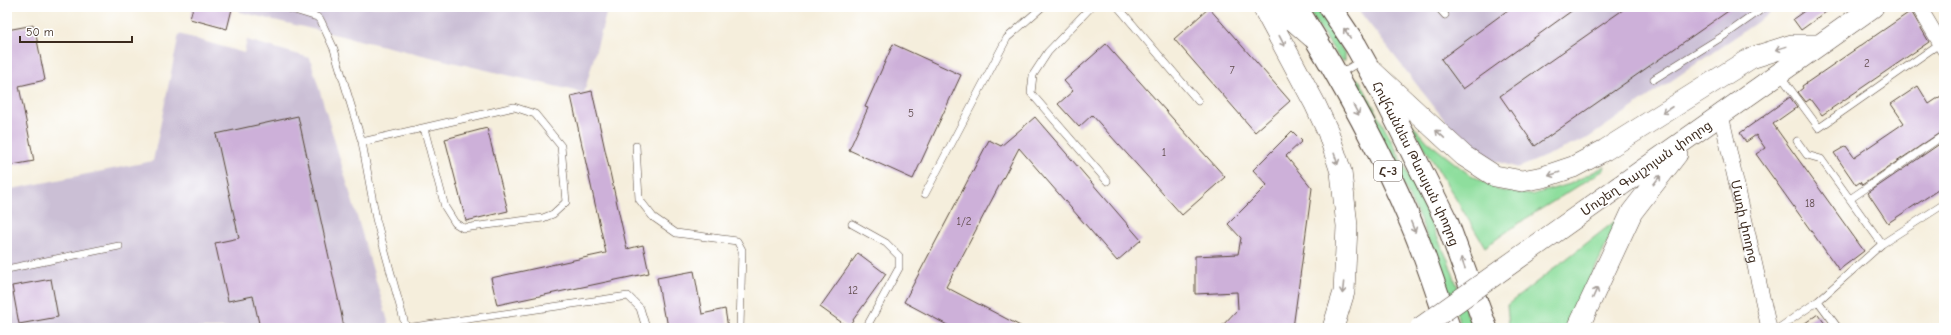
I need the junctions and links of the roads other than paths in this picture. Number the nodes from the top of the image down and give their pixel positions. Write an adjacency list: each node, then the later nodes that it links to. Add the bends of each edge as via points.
1 (285, 7): 27 (lane, via 307,13 321,21 334,49)
2 (1042, 7): 30 (lane, via 1007,38)
3 (1091, 7): 29 (lane, via 1048,52 1033,75 1031,93)
4 (1118, 7): 21 (lane)
5 (1263, 7): 43 (main road, one-way to 43, via 1315,104 1328,132 1340,172 1347,226 1344,292)
6 (1278, 7): 14 (main road)
7 (1296, 7): 14 (main road, Հ-3)
8 (1330, 7): 17 (main road, Հովհաննես Թևոսյան փողոց / Հ-3, one-way to 8)
9 (1438, 7): 13 (lane)
10 (1765, 7): 20 (lane)
11 (1873, 7): 16 (main road, Մուշեղ Գալշոյան փողոց)
12 (1919, 7): 15 (street)
13 (1445, 14)
14 (1318, 43): 19 (main road, Հ-3)
15 (1943, 44): 18 (lane, via 1819,128)
16 (1819, 45): 17 (main road, one-way to 17, via 1792,45 1751,58 1592,157 1573,167 1522,181 1495,176 1464,156); 18 (main road, Մուշեղ Գալշոյան փողոց)
17 (1365, 63): 19 (lane); 46 (main road, Հովհաննես Թևոսյան փողոց / Հ-3, one-way to 17, via 1447,222)
18 (1779, 73): 22 (main road, Մուշեղ Գալշոյան փողոց)
19 (1338, 75): 45 (main road, Հ-3, one-way to 45, via 1382,158 1412,225)
20 (1654, 79)
21 (1198, 101)
22 (1720, 115): 25 (main road, Մուշեղ Գալշոյան փողոց); 48 (street, Մառի փողոց)
23 (424, 128): 23 (lane, via 514,107 535,114 561,146 566,202 553,214 542,218 463,228 455,223 445,207); 27 (lane)
24 (1944, 135): 31 (lane)
25 (1692, 136): 44 (main road, Մուշեղ Գալշոյան փողոց, bridge); 47 (main road, one-way to 25, via 1632,212)
26 (1797, 141): 31 (lane, via 1807,155 1821,159)
27 (362, 142): 39 (lane, via 376,219)
28 (636, 146): 41 (lane, via 639,199 653,217 676,232 737,241 742,250)
29 (1107, 181)
30 (926, 194)
31 (1850, 199): 34 (lane)
32 (1944, 204): 34 (lane)
33 (852, 224): 42 (lane, via 886,243 899,256 899,268)
34 (1882, 244): 37 (lane)
35 (119, 246): 36 (lane)
36 (7, 269)
37 (1818, 301): 49 (lane); 50 (lane)
38 (448, 325): 39 (lane); 40 (lane, via 628,296 640,308)
39 (406, 328)
40 (646, 328)
41 (740, 328)
42 (866, 328)
43 (1333, 328)
44 (1420, 328)
45 (1449, 328)
46 (1486, 328)
47 (1578, 328)
48 (1769, 328)
49 (1779, 328)
50 (1838, 328)

